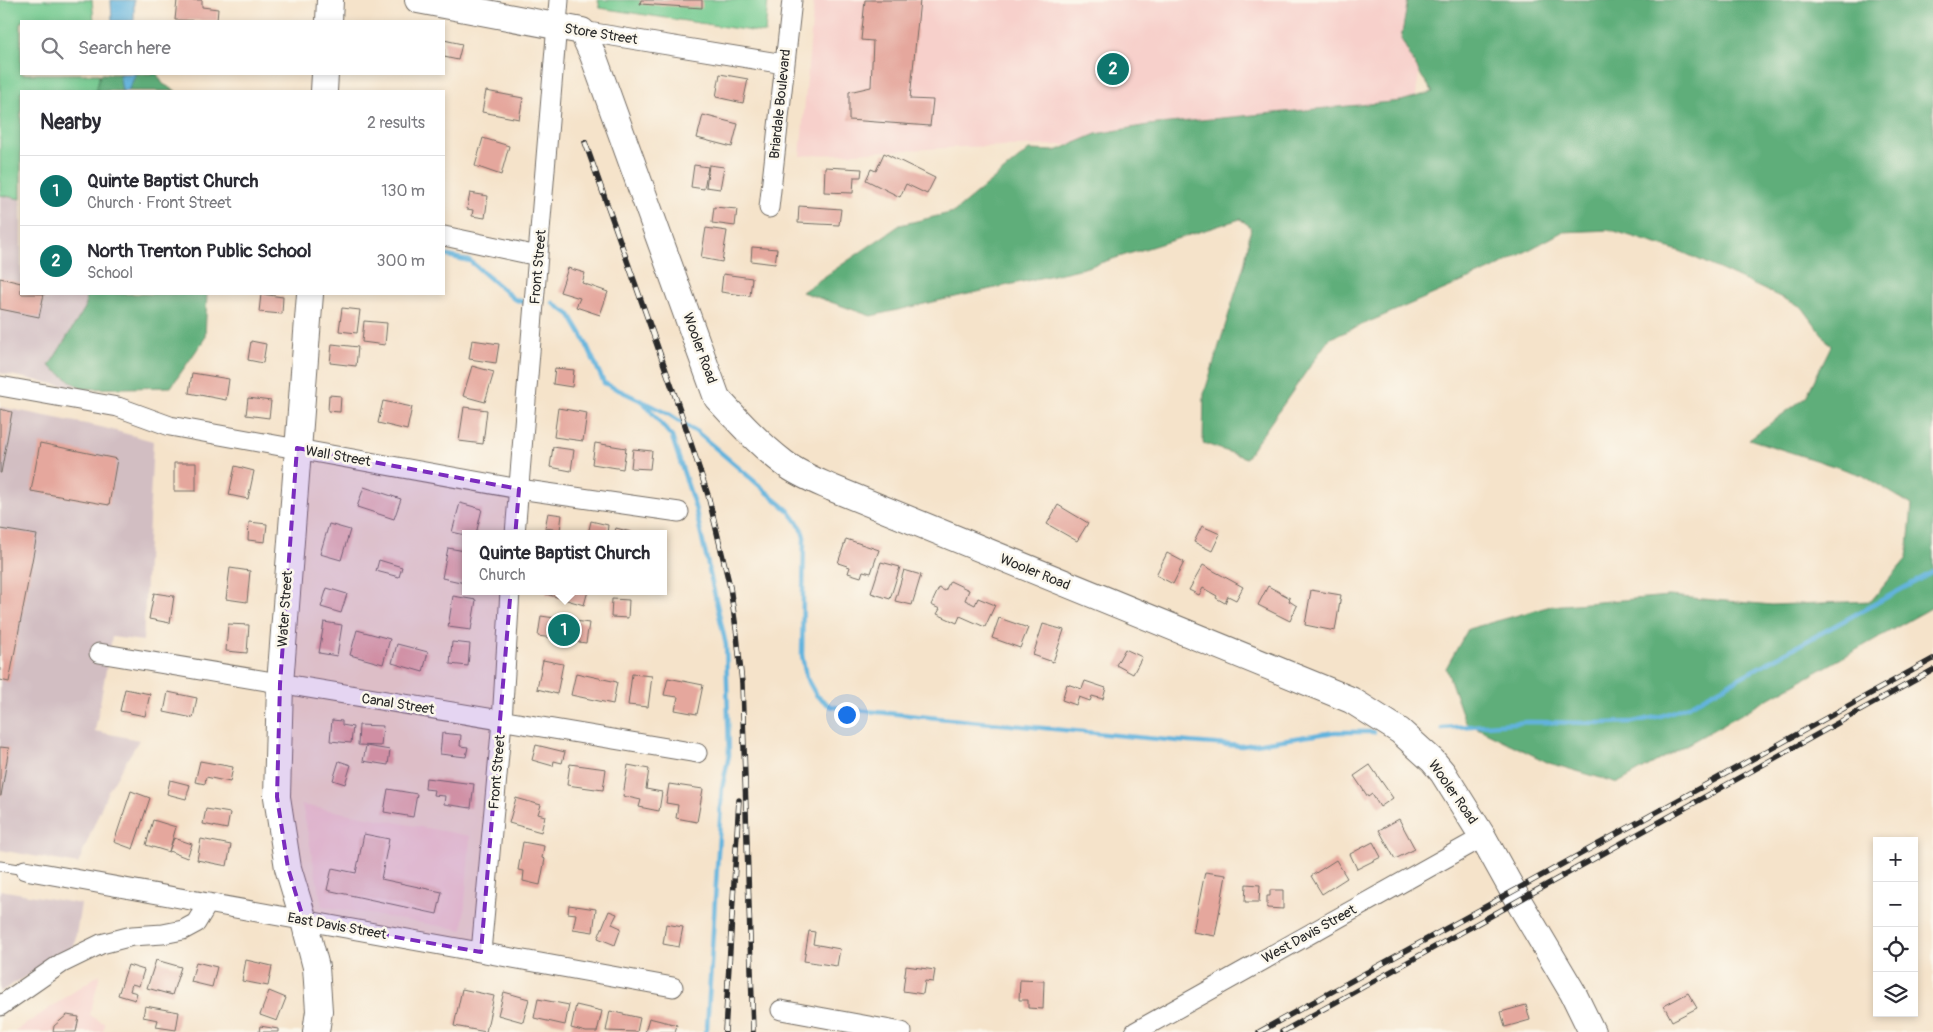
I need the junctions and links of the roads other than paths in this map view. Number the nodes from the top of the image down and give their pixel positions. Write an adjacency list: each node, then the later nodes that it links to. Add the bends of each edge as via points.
1 (330, 0): 5 (street)
2 (418, 0): 6 (street, Store Street)
3 (559, 0): 6 (street, Front Street)
4 (792, 0): 7 (street, Briardale Boulevard)
5 (329, 20)
6 (569, 29): 7 (street, Store Street); 12 (street, Front Street); 24 (street, Wooler Road, via 593,55 718,398 773,454 803,475 848,496 1351,700 1400,731 1433,761)
7 (784, 64): 10 (street, Briardale Boulevard)
8 (325, 75): 9 (street)
9 (324, 90)
10 (769, 208)
11 (445, 236): 12 (street)
12 (538, 256): 16 (street, Front Street)
13 (310, 295): 15 (street, Water Street)
14 (0, 386): 15 (street, Wall Street, via 118,407 170,426)
15 (297, 448): 16 (street, Wall Street); 21 (street, Water Street)
16 (520, 489): 17 (street, Wall Street); 18 (street, Front Street)
17 (680, 512)
18 (515, 530)
19 (510, 595): 22 (street, Front Street)
20 (99, 653): 21 (street, Canal Street)
21 (280, 684): 22 (street, Canal Street); 28 (street, Water Street, via 277,797 288,868)
22 (502, 721): 23 (street, Canal Street); 29 (street, Front Street)
23 (698, 753)
24 (1483, 837): 35 (street, West Davis Street); 36 (street, Wooler Road)
25 (0, 866): 26 (lane, East Davis Street)
26 (25, 870): 27 (street, East Davis Street)
27 (208, 903): 28 (street, East Davis Street); 31 (street, via 196,924 183,930 132,936 101,944 62,964)
28 (304, 921): 29 (street, East Davis Street); 33 (street, Water Street, via 316,966)
29 (482, 952): 30 (street, East Davis Street)
30 (673, 987)
31 (0, 1006)
32 (781, 1010): 34 (street)
33 (316, 1032)
34 (902, 1032)
35 (1135, 1032)
36 (1592, 1032)

